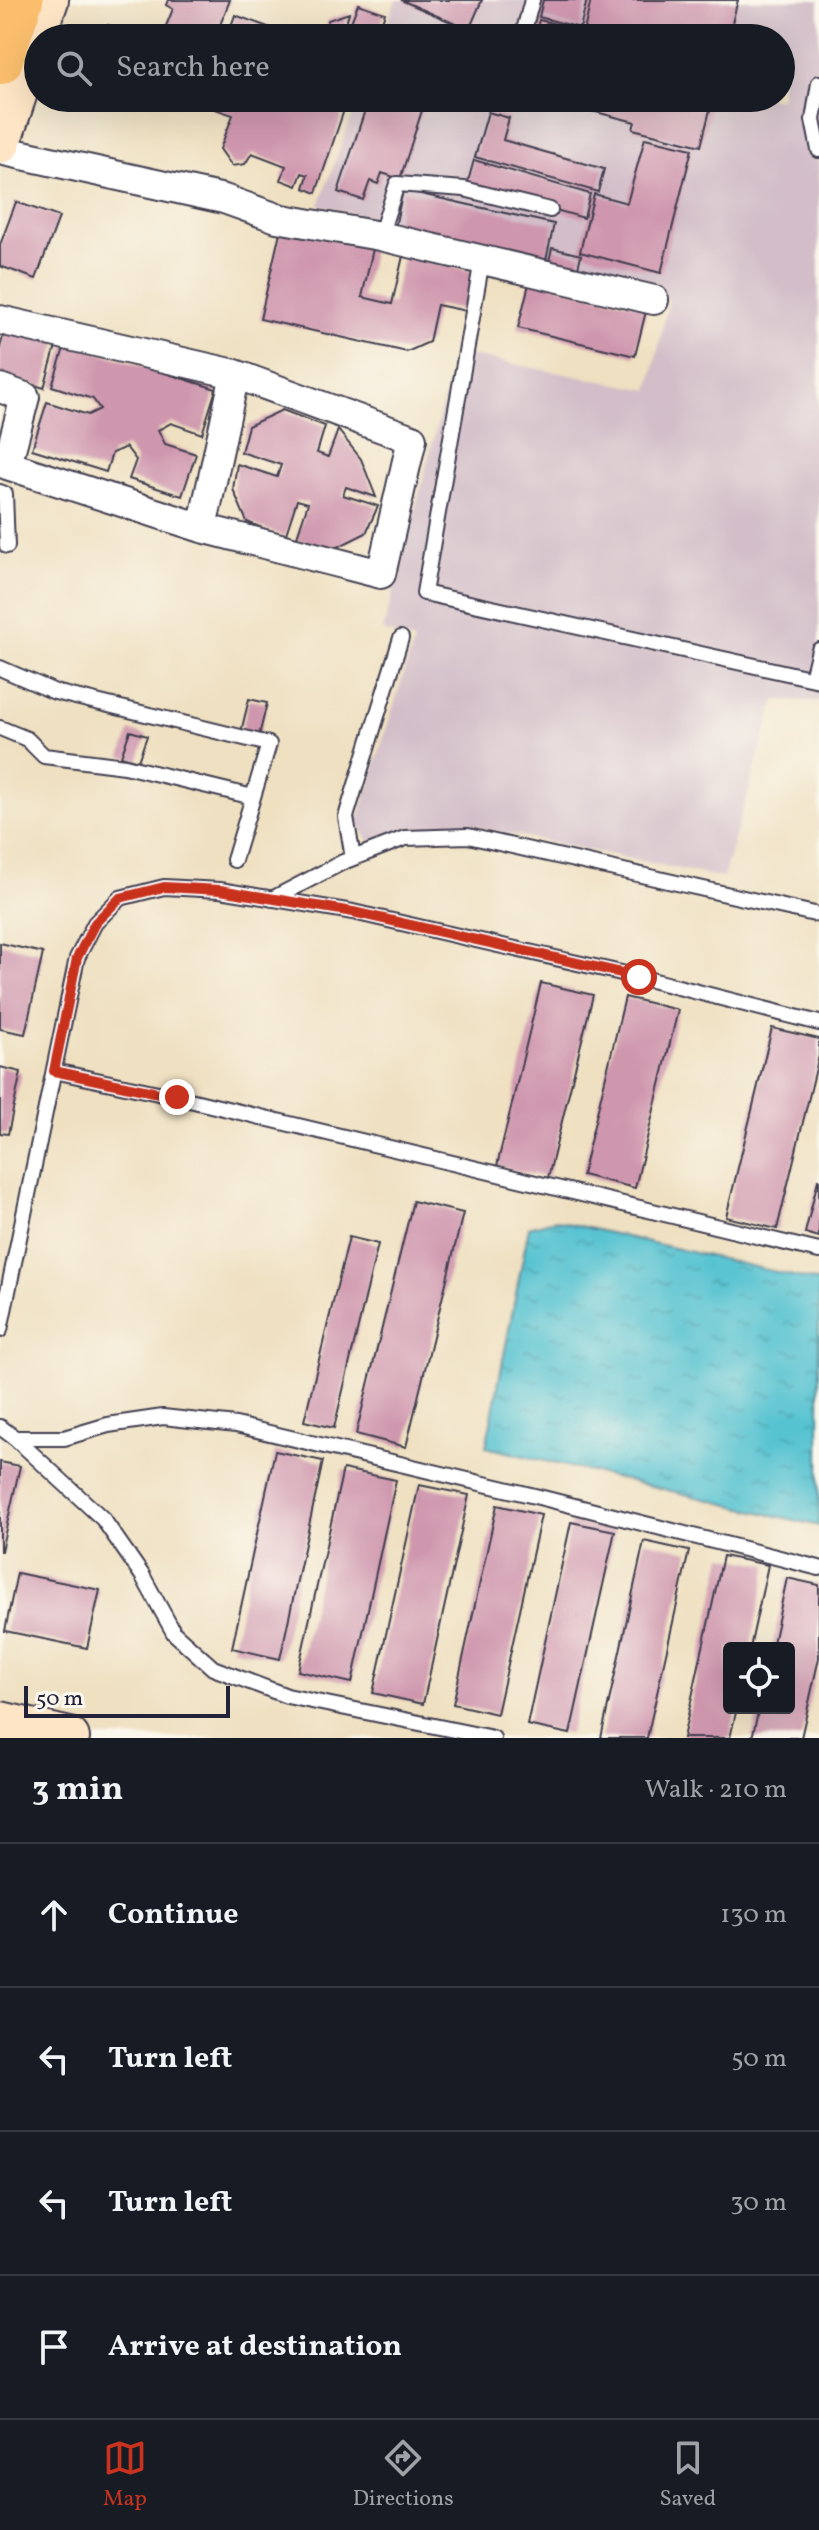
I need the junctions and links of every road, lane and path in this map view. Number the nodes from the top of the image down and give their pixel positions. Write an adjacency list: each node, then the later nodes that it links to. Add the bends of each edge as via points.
1 (21, 0): 6 (highway)
2 (48, 0): 4 (main road)
3 (532, 0): 5 (lane)
4 (40, 24)
5 (526, 24)
6 (0, 62)
7 (24, 72): 9 (main road)
8 (819, 83): 11 (lane, via 813,120)
9 (0, 143)
10 (0, 150): 13 (street, via 224,199 277,218)
11 (819, 150)
12 (550, 210): 13 (lane, via 464,189 397,184)
13 (380, 236): 14 (street)
14 (482, 260): 15 (street); 25 (lane, via 424,593)
15 (654, 300)
16 (0, 320): 17 (street)
17 (235, 374): 20 (street); 20 (street, via 412,439 381,574)
18 (0, 388): 20 (street, via 25,397 7,465)
19 (0, 492): 21 (lane, via 5,494)
20 (202, 528)
21 (7, 546)
22 (401, 638): 28 (lane, via 346,817)
23 (819, 650): 25 (lane)
24 (0, 668): 27 (lane, via 55,692 269,744)
25 (816, 679)
26 (0, 728): 27 (lane, via 27,739 44,756 125,766)
27 (253, 797): 29 (lane)
28 (353, 858): 30 (lane); 31 (lane, via 405,838 468,836)
29 (234, 860)
30 (272, 899): 32 (lane, via 353,912); 33 (lane, via 164,887 120,898 95,923 77,958)
31 (819, 915)
32 (819, 1023)
33 (54, 1071): 34 (lane); 35 (lane)
34 (819, 1251)
35 (0, 1330)
36 (0, 1427): 37 (lane)
37 (15, 1438): 38 (lane, via 64,1438 163,1417 236,1425); 41 (lane, via 103,1519 174,1633 213,1668 287,1696)
38 (819, 1568)
39 (0, 1722): 40 (main road)
40 (69, 1738)
41 (493, 1738)

